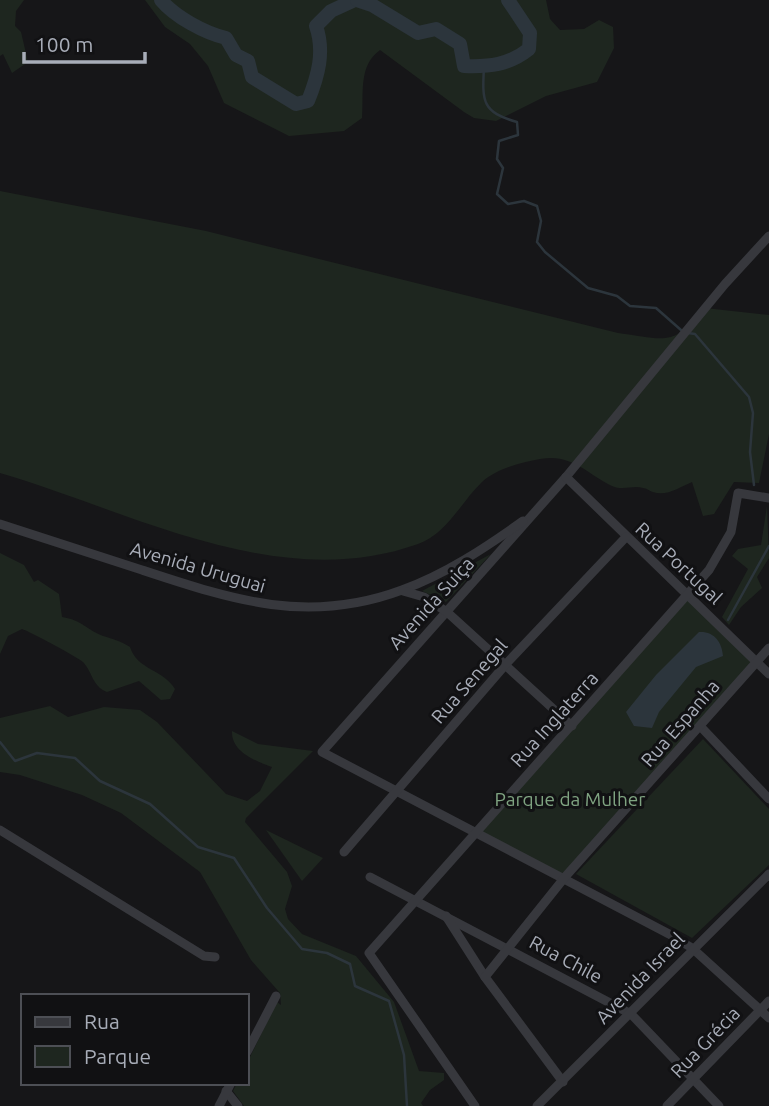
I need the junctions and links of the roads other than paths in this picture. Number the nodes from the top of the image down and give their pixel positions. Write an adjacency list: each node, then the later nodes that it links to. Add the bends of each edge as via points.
1 (769, 236): 2 (street, Avenida Suiça)
2 (566, 477): 4 (street, Avenida Suiça); 6 (street, Rua Portugal)
3 (769, 498): 8 (street, Rua Inglaterra, via 738,493 722,553)
4 (535, 512): 7 (street, Avenida Uruguai, via 476,553); 9 (street, Avenida Suiça)
5 (0, 524): 7 (street, Avenida Uruguai, via 260,605 329,607)
6 (626, 537): 8 (street, Rua Portugal); 12 (street, Rua Senegal)
7 (402, 590): 9 (street)
8 (688, 594): 11 (street, Rua Portugal); 14 (street, Rua Inglaterra)
9 (447, 612): 12 (street); 16 (street, Avenida Suiça, via 322,752)
10 (769, 648): 11 (street, Rua Espanha)
11 (756, 661): 13 (street, Rua Portugal); 15 (street, Rua Espanha)
12 (506, 664): 14 (street); 16 (street, Rua Senegal)
13 (769, 674)
14 (572, 726): 19 (street, Rua Inglaterra)
15 (701, 727): 17 (street); 23 (street, Rua Espanha)
16 (397, 791): 19 (street); 20 (street, Rua Senegal)
17 (769, 800)
18 (0, 830): 28 (street, via 204,956)
19 (473, 833): 23 (street); 24 (street, Rua Inglaterra)
20 (344, 852)
21 (769, 874): 27 (street, Avenida Israel)
22 (370, 877): 24 (street, Rua Chile)
23 (565, 877): 26 (street, Rua Espanha); 27 (street)
24 (417, 900): 25 (street, Rua Chile); 41 (street, Rua Inglaterra, via 369,953)
25 (446, 916): 26 (street, Rua Chile); 29 (street)
26 (509, 948): 29 (street, Rua Espanha); 33 (street, Rua Chile)
27 (692, 948): 32 (street); 33 (street, Avenida Israel)
28 (215, 957)
29 (485, 977): 37 (street)
30 (276, 996): 35 (street)
31 (769, 1001): 32 (street, Rua Grécia)
32 (760, 1010): 34 (street); 36 (street, Rua Grécia)
33 (631, 1014): 36 (street, Rua Chile); 37 (street, Avenida Israel)
34 (769, 1018)
35 (248, 1050)
36 (695, 1079): 43 (street, Rua Grécia); 44 (street, Rua Chile)
37 (563, 1082): 42 (street, Avenida Israel)
38 (228, 1087): 39 (street); 40 (street)
39 (219, 1106)
40 (238, 1106)
41 (475, 1106)
42 (537, 1106)
43 (667, 1106)
44 (719, 1106)

